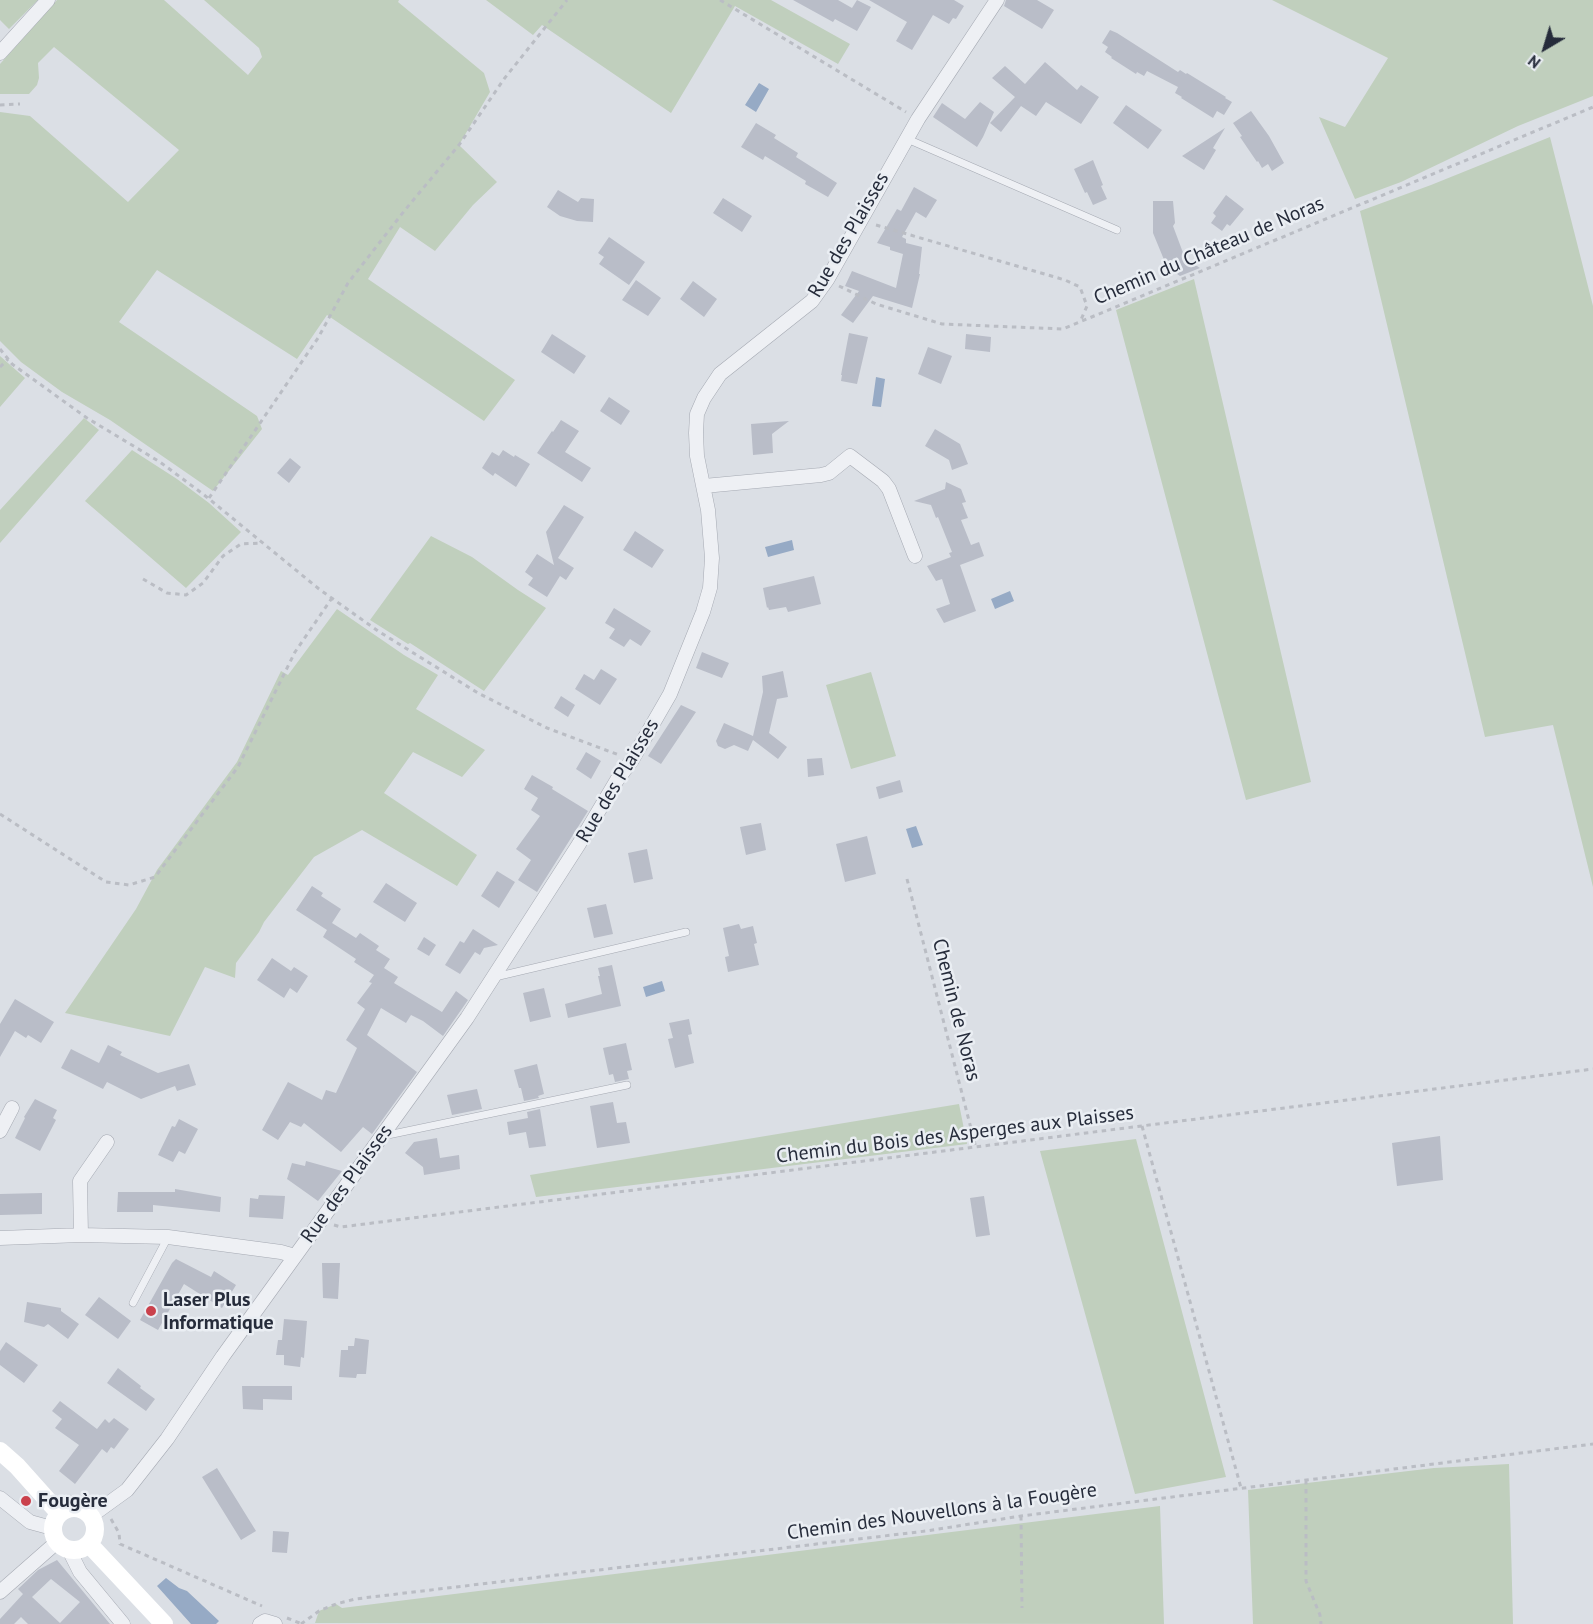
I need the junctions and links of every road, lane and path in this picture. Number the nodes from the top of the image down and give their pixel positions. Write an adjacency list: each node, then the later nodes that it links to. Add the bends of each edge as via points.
1 (48, 0): 5 (street)
2 (567, 0): 19 (path, via 504,79 459,145 348,283 318,338)
3 (720, 0): 9 (path)
4 (997, 0): 9 (street, Rue des Plaisses)
5 (0, 53)
6 (20, 104): 7 (path)
7 (0, 105)
8 (1593, 107): 14 (path, Chemin du Château de Noras)
9 (918, 119): 10 (street, Rue des Plaisses)
10 (906, 138): 11 (street, Rue des Plaisses); 12 (lane)
11 (860, 220): 13 (street, Rue des Plaisses); 14 (path, via 1065,280 1080,287 1087,306)
12 (1118, 230)
13 (827, 280): 14 (path, Chemin du Château de Noras, via 876,304 942,324 1063,329); 18 (street, Rue des Plaisses, via 812,301 720,374 704,398 697,414 696,433)
14 (1080, 322)
15 (0, 349): 16 (path)
16 (8, 359): 17 (path); 19 (path, via 87,418 160,462)
17 (0, 367)
18 (704, 486): 21 (street, via 821,475 850,456 889,489); 24 (street, Rue des Plaisses, via 712,558 711,588 670,694)
19 (209, 498): 20 (path)
20 (263, 543): 22 (path, via 241,544 223,556 203,583 186,595 167,593); 23 (path)
21 (915, 556)
22 (143, 579)
23 (332, 598): 24 (path, via 478,693 547,728); 25 (path, via 295,652 238,767 155,877 129,885 106,882)
24 (632, 760): 28 (street, Rue des Plaisses)
25 (0, 814)
26 (907, 879): 36 (path, Chemin de Noras)
27 (686, 932): 28 (lane)
28 (494, 978): 34 (street, Rue des Plaisses)
29 (1593, 1069): 32 (path, Chemin du Bois des Asperges aux Plaisses)
30 (627, 1085): 34 (lane)
31 (12, 1108): 33 (street)
32 (1142, 1126): 36 (path, Chemin du Bois des Asperges aux Plaisses); 46 (path)
33 (0, 1131)
34 (383, 1136): 37 (street, Rue des Plaisses)
35 (107, 1142): 38 (street, via 80,1181)
36 (976, 1148): 37 (path, Chemin du Bois des Asperges aux Plaisses, via 341,1227)
37 (321, 1222): 41 (street, Rue des Plaisses)
38 (81, 1235): 39 (street); 40 (street)
39 (168, 1237): 41 (street); 42 (lane)
40 (0, 1238)
41 (295, 1256): 48 (street, Rue des Plaisses, via 167,1439 127,1490)
42 (133, 1303)
43 (1593, 1444): 45 (path, Chemin des Nouvellons à la Fougère)
44 (0, 1451): 50 (main road, via 17,1466)
45 (1306, 1480): 46 (path, Chemin des Nouvellons à la Fougère); 60 (path, via 1306,1581)
46 (1241, 1488): 49 (path, Chemin des Nouvellons à la Fougère)
47 (0, 1498): 50 (street, via 30,1522)
48 (96, 1513): 50 (main road, via 70,1508); 50 (path, via 79,1497); 51 (main road, via 95,1534); 54 (path, via 114,1521 120,1544)
49 (1021, 1516): 53 (path); 59 (path, Chemin des Nouvellons à la Fougère, via 914,1533 355,1599 319,1611)
50 (60, 1526): 51 (main road, via 76,1550); 52 (street); 56 (street, via 80,1572)
51 (89, 1544): 57 (main road)
52 (0, 1592)
53 (1022, 1608)
54 (270, 1610)
55 (278, 1619): 58 (street); 59 (path)
56 (123, 1624)
57 (165, 1624)
58 (260, 1624)
59 (302, 1624)
60 (1321, 1624)

